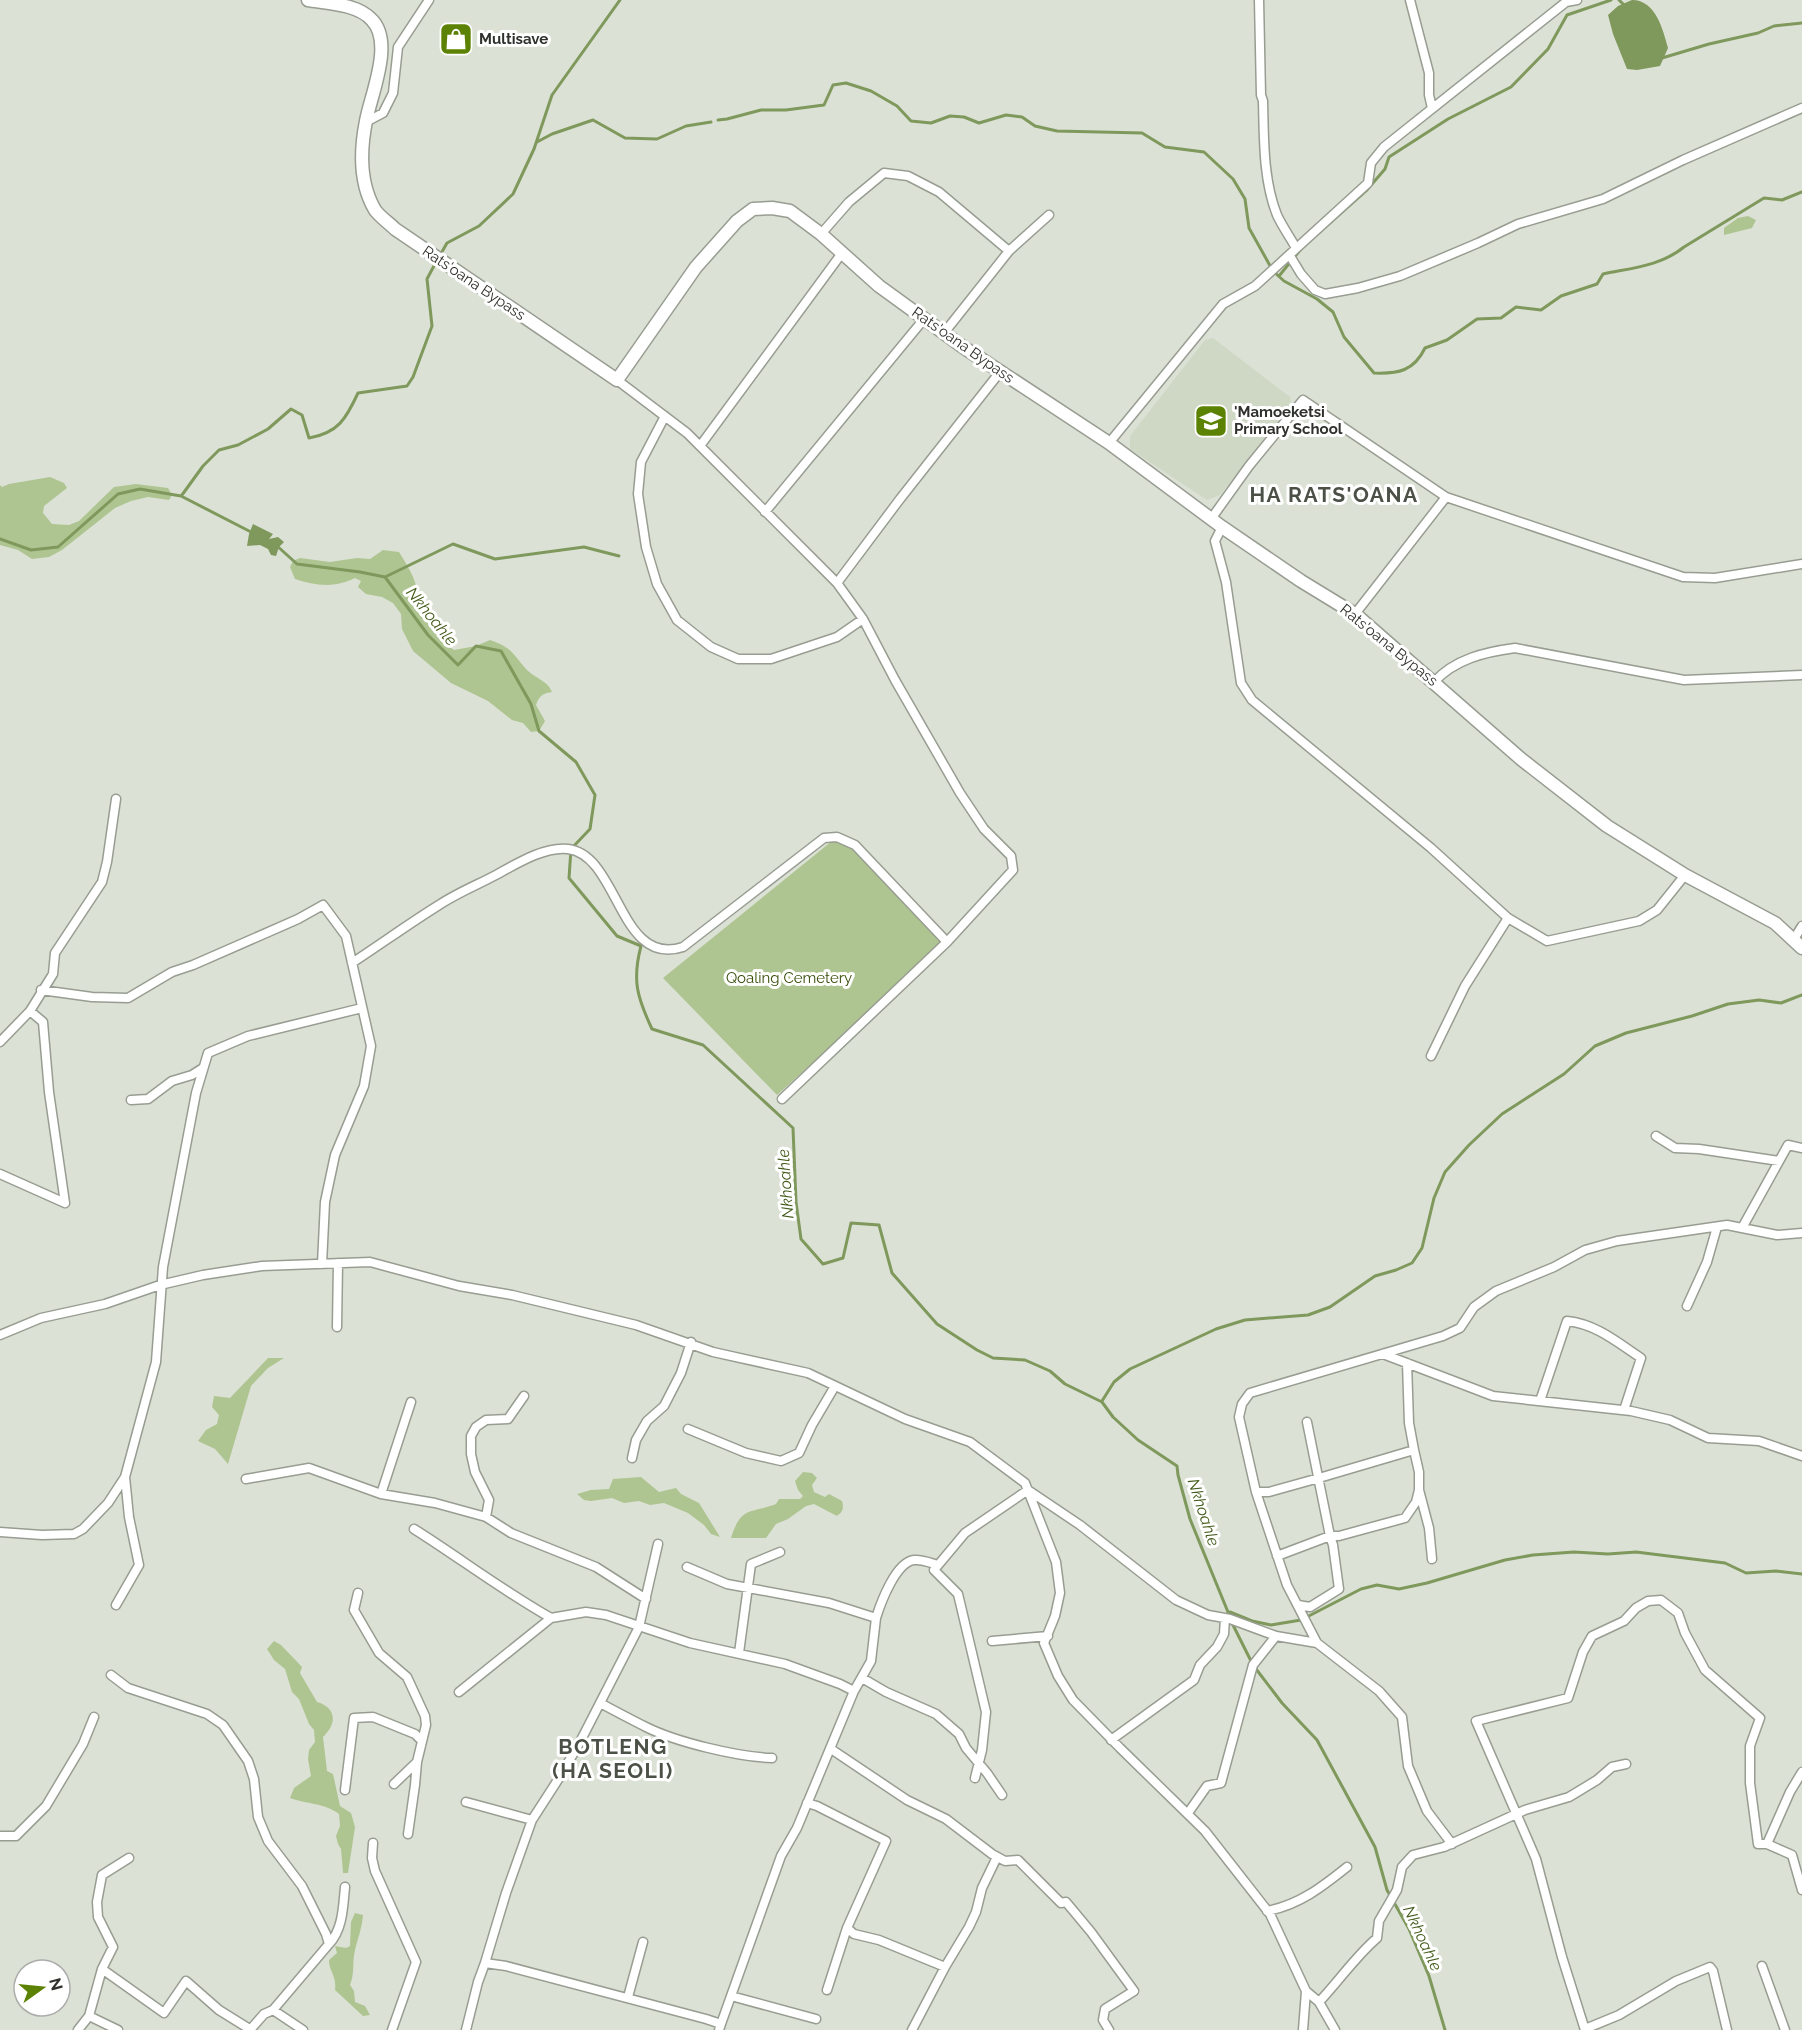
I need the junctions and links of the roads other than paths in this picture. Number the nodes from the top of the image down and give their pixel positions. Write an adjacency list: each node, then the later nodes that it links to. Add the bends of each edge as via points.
1 (308, 0): 8 (street, Rats'oana Bypass, via 365,14 380,33 382,48)
2 (429, 0): 8 (street, via 398,47 393,93 383,113)
3 (1259, 0): 12 (street, via 1261,95 1270,192)
4 (1410, 0): 6 (street, via 1430,73)
5 (1577, 0): 6 (street, via 1566,2)
6 (1432, 108): 12 (street, via 1384,147 1371,163 1368,183)
7 (1802, 108): 12 (street, via 1603,199 1518,224 1390,279 1325,294 1315,290 1301,274)
8 (366, 122): 17 (street, Rats'oana Bypass, via 363,179 376,211 395,229)
9 (1049, 215): 11 (street)
10 (821, 234): 11 (street, via 849,202 884,173 908,176 939,192); 13 (street, Rats'oana Bypass); 17 (street, Rats'oana Bypass, via 790,211 753,209 737,220 696,267)
11 (1009, 251): 15 (street)
12 (1293, 252): 19 (street, via 1255,286 1223,304)
13 (842, 253): 14 (street, Rats'oana Bypass); 20 (street)
14 (924, 319): 15 (street, Rats'oana Bypass); 22 (street)
15 (944, 333): 16 (street, Rats'oana Bypass)
16 (1000, 372): 19 (street, Rats'oana Bypass); 26 (street)
17 (617, 380): 18 (street)
18 (665, 416): 20 (street); 28 (street, via 641,462 638,494 646,547 657,584 677,620 711,647 738,659 771,659 837,637)
19 (1109, 443): 23 (street, Rats'oana Bypass)
20 (700, 446): 22 (street)
21 (1446, 497): 23 (street, via 1303,400); 25 (street, via 1683,577 1715,578); 27 (street)
22 (765, 512): 26 (street)
23 (1211, 519): 24 (street, Rats'oana Bypass)
24 (1222, 527): 27 (street, Rats'oana Bypass); 33 (street, via 1215,541 1226,582 1241,683 1252,700 1431,848)
25 (1802, 564)
26 (837, 583): 28 (street)
27 (1355, 614): 30 (street, Rats'oana Bypass)
28 (863, 619): 35 (street, via 960,793 984,829 1011,856 1013,870)
29 (1802, 675): 30 (street, via 1684,680 1515,648 1470,658 1442,672)
30 (1434, 682): 32 (street, Rats'oana Bypass, via 1521,759 1598,819)
31 (116, 799): 38 (street, via 102,882 55,953 53,974)
32 (1685, 875): 33 (street, via 1657,910 1639,921 1547,941); 36 (street, Rats'oana Bypass, via 1775,923)
33 (1508, 918): 42 (street, via 1465,986)
34 (1802, 926): 36 (street)
35 (947, 942): 37 (street, via 855,845 837,837 824,838 674,950 657,948 635,932 592,860 571,849 559,848 514,865 441,903); 44 (street)
36 (1798, 943)
37 (352, 963): 38 (street, via 346,936 323,905 172,972 128,998); 39 (street)
38 (41, 990): 40 (street)
39 (362, 1008): 43 (street, via 248,1036 208,1053); 54 (street, via 371,1046 364,1086 336,1155 325,1202)
40 (30, 1011): 41 (street); 49 (street, via 43,1022 65,1203)
41 (0, 1042)
42 (1431, 1056)
43 (203, 1068): 45 (street, via 172,1081 148,1099); 55 (street)
44 (782, 1099)
45 (131, 1100)
46 (1656, 1136): 48 (street, via 1675,1148)
47 (1802, 1148): 48 (street, via 1788,1145)
48 (1779, 1161): 51 (street)
49 (0, 1174)
50 (1717, 1227): 51 (street); 56 (street, via 1707,1262); 60 (street, via 1617,1241 1585,1250 1554,1268 1496,1291 1474,1307 1460,1328)
51 (1742, 1228): 52 (street, via 1777,1235)
52 (1802, 1233)
53 (338, 1263): 54 (street); 57 (street); 59 (street, via 370,1262 459,1286 549,1303)
54 (322, 1264): 55 (street, via 262,1266)
55 (160, 1285): 58 (street, via 105,1304 41,1318); 72 (street, via 156,1362)
56 (1687, 1306)
57 (337, 1327)
58 (0, 1335)
59 (691, 1342): 62 (street, via 713,1352 808,1373); 71 (street, via 681,1373 664,1406 647,1421 636,1440)
60 (1383, 1354): 61 (street); 77 (street, via 1250,1393 1239,1417)
61 (1407, 1363): 64 (street, via 1493,1396); 69 (street)
62 (835, 1386): 68 (street, via 799,1453 781,1461 746,1453); 75 (street, via 905,1419 970,1442 1025,1483)
63 (524, 1396): 79 (street, via 508,1419 486,1420 476,1426 471,1436 475,1472 489,1500)
64 (1540, 1401): 66 (street); 66 (street, via 1567,1321 1598,1329 1641,1358)
65 (411, 1402): 78 (street)
66 (1624, 1410): 70 (street, via 1670,1420 1708,1438 1759,1442)
67 (1307, 1422): 73 (street)
68 (688, 1429)
69 (1414, 1450): 73 (street); 76 (street)
70 (1802, 1456)
71 (632, 1458)
72 (125, 1477): 81 (street, via 108,1503 74,1534); 92 (street, via 139,1565)
73 (1319, 1478): 77 (street); 82 (street)
74 (246, 1479): 78 (street, via 309,1468)
75 (1028, 1490): 87 (street, via 965,1533); 96 (street, via 1176,1600 1208,1615); 98 (street, via 1056,1562 1060,1593)
76 (1419, 1490): 82 (street, via 1405,1518); 86 (street)
77 (1256, 1492): 85 (street)
78 (381, 1494): 79 (street)
79 (486, 1517): 91 (street, via 511,1533 596,1567)
80 (414, 1529): 94 (street)
81 (0, 1532)
82 (1330, 1536): 85 (street); 93 (street, via 1339,1589 1310,1607)
83 (658, 1544): 91 (street)
84 (780, 1552): 89 (street, via 751,1564)
85 (1277, 1556): 93 (street)
86 (1432, 1559)
87 (938, 1565): 95 (street, via 915,1559 906,1562 895,1576); 114 (street, via 934,1570 958,1594 987,1712)
88 (687, 1567): 89 (street)
89 (747, 1589): 95 (street, via 829,1603); 102 (street)
90 (358, 1593): 109 (street, via 354,1610 379,1653 407,1677 425,1716)
91 (646, 1599): 97 (street)
92 (116, 1605)
93 (1298, 1605): 101 (street)
94 (551, 1618): 97 (street, via 586,1612); 106 (street)
95 (876, 1618): 104 (street, via 871,1661)
96 (1225, 1618): 99 (street); 110 (street, via 1224,1634 1200,1665 1194,1680)
97 (639, 1627): 102 (street); 107 (street)
98 (1048, 1636): 100 (street); 110 (street, via 1044,1643 1058,1676 1073,1700)
99 (1276, 1636): 101 (street); 123 (street, via 1253,1665 1221,1783 1207,1786)
100 (992, 1641)
101 (1317, 1643): 129 (street, via 1379,1691 1402,1717 1408,1766 1427,1811)
102 (739, 1653): 105 (street, via 785,1664)
103 (111, 1675): 141 (street, via 128,1688 207,1714 223,1725 248,1761 258,1816 268,1841 302,1886)
104 (862, 1678): 105 (street); 114 (street, via 936,1714 959,1734)
105 (855, 1691): 111 (street)
106 (459, 1692)
107 (600, 1703): 112 (street, via 666,1734 724,1751); 125 (street)
108 (94, 1717): 127 (street, via 83,1744 46,1806 16,1836)
109 (421, 1740): 113 (street); 119 (street, via 373,1717 354,1718)
110 (1111, 1740): 123 (street)
111 (831, 1749): 122 (street); 132 (street, via 907,1800 946,1819)
112 (772, 1758)
113 (417, 1762): 118 (street); 126 (street)
114 (979, 1763): 117 (street); 120 (street)
115 (1626, 1764): 124 (street, via 1612,1767 1569,1797)
116 (1802, 1772): 130 (street)
117 (975, 1778)
118 (394, 1784)
119 (345, 1790)
120 (1002, 1795)
121 (466, 1802): 125 (street)
122 (807, 1803): 139 (street, via 886,1841); 148 (street, via 781,1856)
123 (1188, 1813): 138 (street)
124 (1516, 1815): 129 (street); 130 (street, via 1476,1721 1568,1698 1592,1636 1624,1621 1648,1601 1660,1600 1678,1613 1706,1670 1760,1718 1750,1746 1750,1783 1758,1844); 165 (street, via 1536,1859)
125 (532, 1820): 142 (street)
126 (408, 1834)
127 (0, 1836)
128 (373, 1843): 159 (street, via 375,1871 416,1962)
129 (1452, 1844): 150 (street, via 1413,1856 1402,1867 1397,1890 1378,1921 1377,1938 1360,1952)
130 (1767, 1844): 131 (street)
131 (1792, 1855): 134 (street); 137 (street)
132 (997, 1857): 144 (street, via 976,1912); 162 (street, via 1018,1860 1061,1904 1066,1902 1134,1991 1105,2009 1103,2020)
133 (129, 1858): 145 (street, via 102,1875 98,1917 113,1947)
134 (1802, 1858)
135 (1347, 1867): 138 (street, via 1305,1898)
136 (345, 1887): 141 (street, via 336,1936)
137 (1802, 1890)
138 (1267, 1911): 147 (street)
139 (847, 1928): 144 (street); 146 (street)
140 (643, 1942): 149 (street)
141 (329, 1944): 151 (street)
142 (485, 1963): 149 (street); 160 (street)
143 (1762, 1966): 167 (street)
144 (945, 1967): 161 (street)
145 (102, 1969): 152 (street); 157 (street, via 164,2013 186,1981)
146 (827, 1990)
147 (1306, 1990): 150 (street); 163 (street)
148 (731, 1996): 153 (street); 154 (street)
149 (628, 1997): 154 (street)
150 (1319, 2002): 164 (street)
151 (273, 2010): 157 (street); 158 (street)
152 (89, 2016): 155 (street); 156 (street)
153 (816, 2019)
154 (720, 2027)
155 (78, 2030)
156 (118, 2030)
157 (250, 2030)
158 (303, 2030)
159 (392, 2030)
160 (465, 2030)
161 (912, 2030)
162 (1109, 2030)
163 (1304, 2030)
164 (1335, 2030)
165 (1585, 2030): 166 (street, via 1710,1967)
166 (1728, 2030)
167 (1785, 2030)

